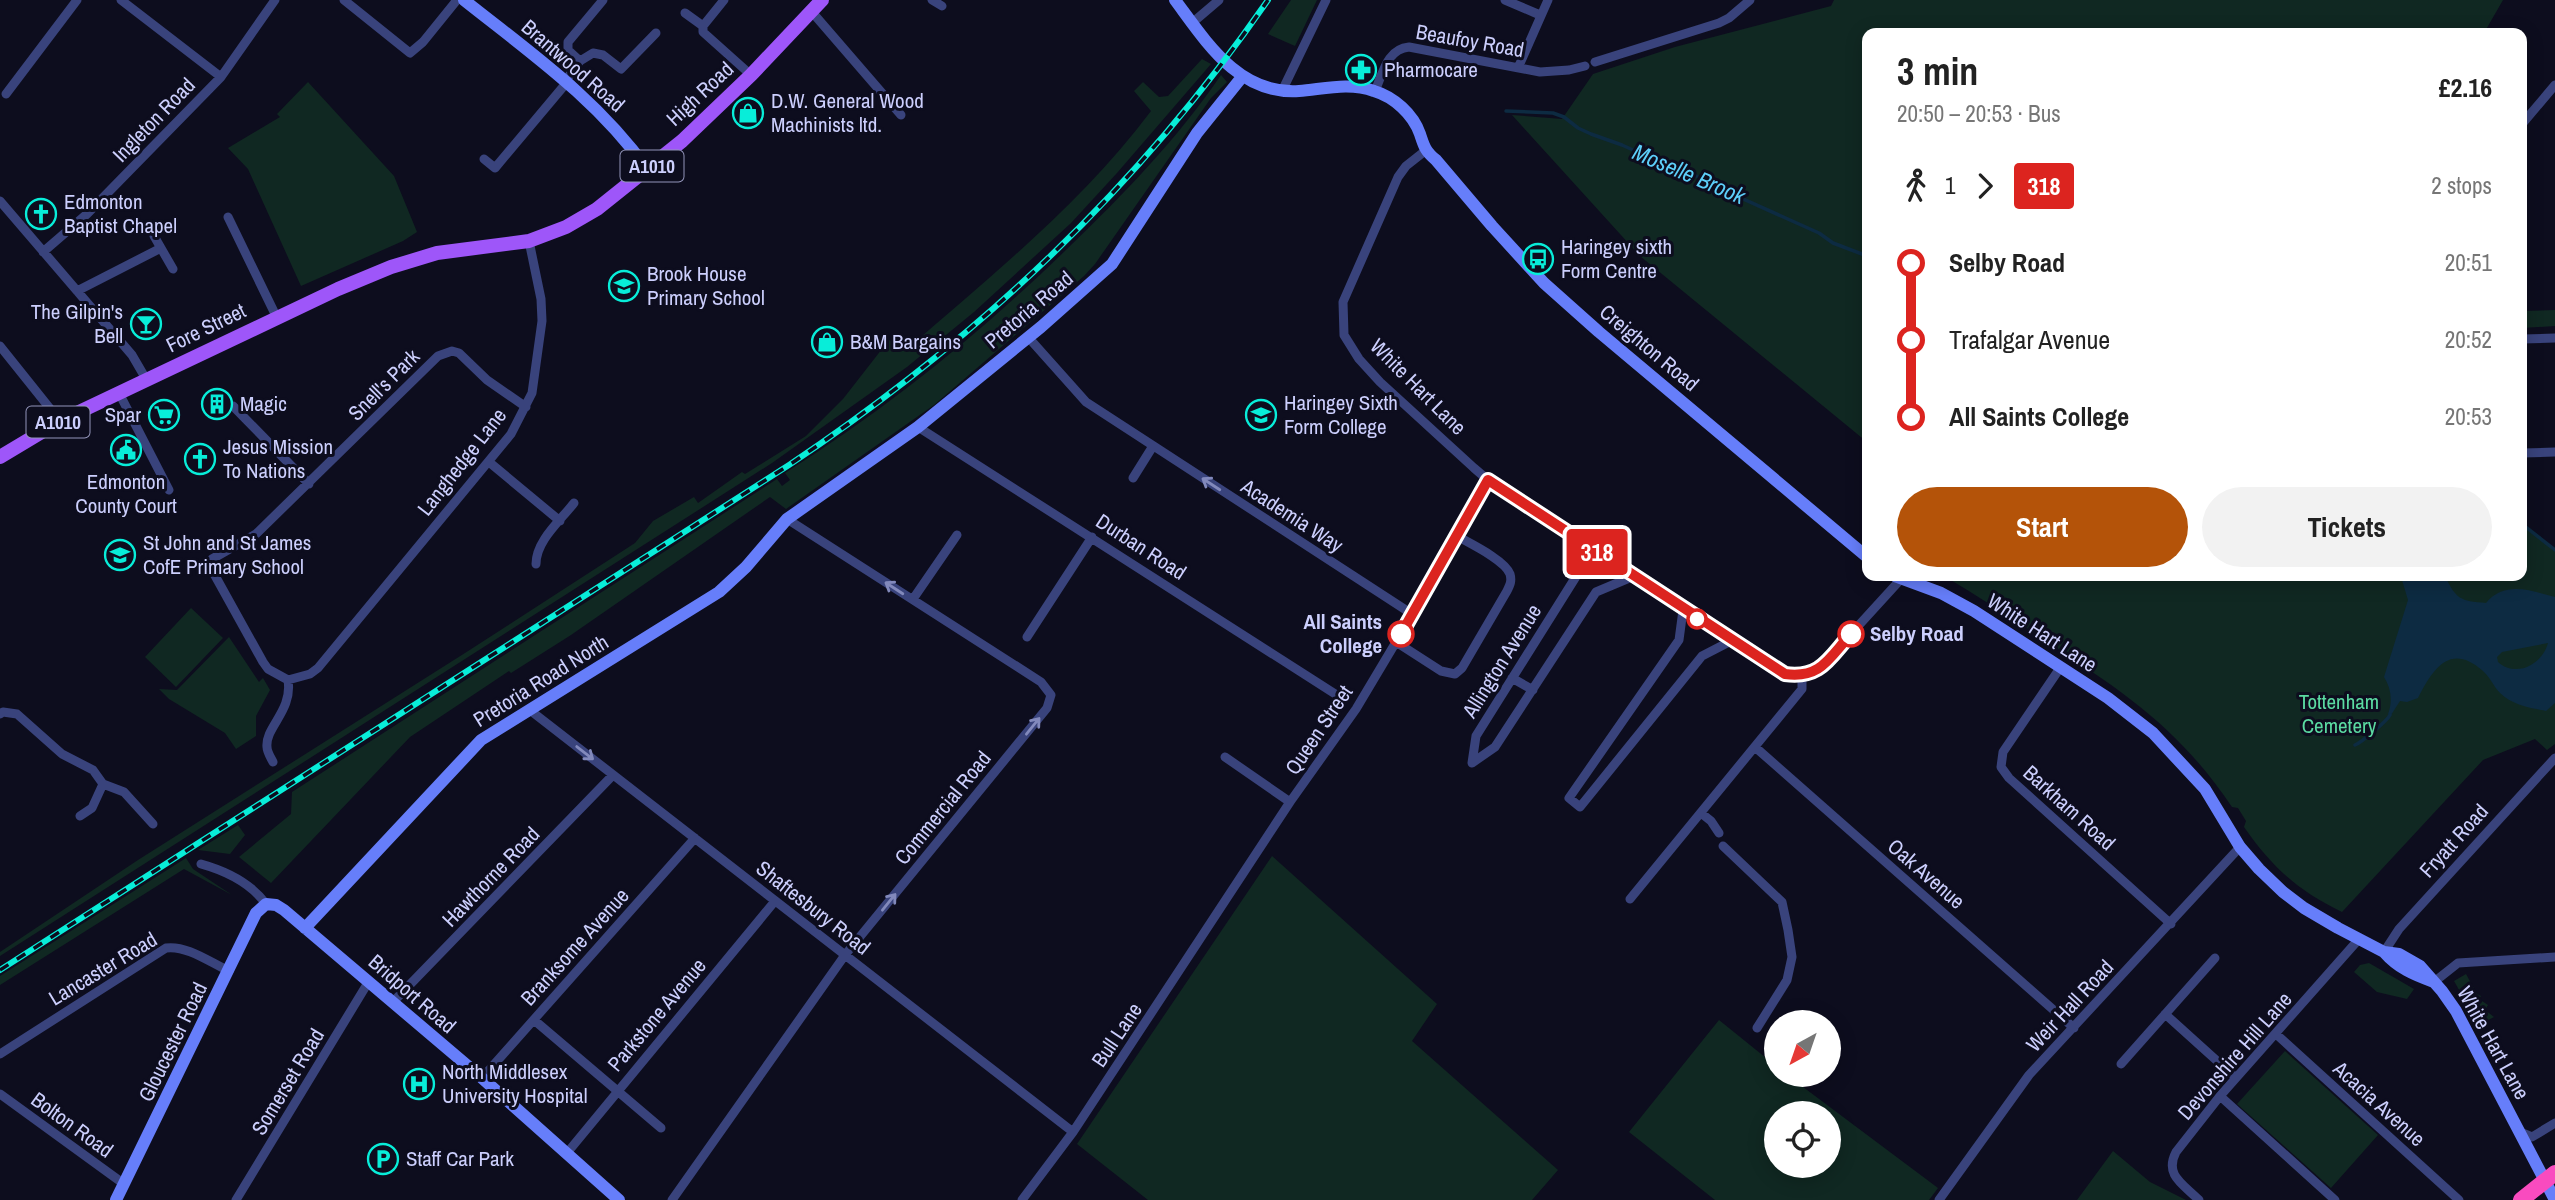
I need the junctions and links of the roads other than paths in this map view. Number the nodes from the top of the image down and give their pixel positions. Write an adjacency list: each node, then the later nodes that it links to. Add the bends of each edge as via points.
1 (77, 0): 33 (street)
2 (121, 0): 27 (street)
3 (275, 0): 27 (street, Ingleton Road)
4 (344, 0): 5 (street, via 410,53)
5 (457, 0)
6 (464, 0): 29 (street, Brantwood Road)
7 (603, 0): 24 (street, via 568,42 568,50)
8 (724, 0): 22 (street)
9 (822, 0): 18 (main road, High Road / A1010)
10 (932, 0): 17 (street)
11 (1175, 0): 21 (street)
12 (1219, 0): 21 (street)
13 (1326, 0): 31 (street)
14 (1505, 0): 20 (street)
15 (1548, 0): 20 (street)
16 (1750, 0): 25 (street, Beaufoy Road, via 1719,23 1590,64 1553,73)
17 (942, 6)
18 (812, 12): 26 (main road, High Road / A1010); 34 (street)
19 (685, 13): 22 (street)
20 (1540, 15): 25 (street)
21 (1192, 23): 28 (street)
22 (703, 26): 26 (street, via 703,33)
23 (656, 33): 24 (street, via 621,69 598,53)
24 (580, 61): 29 (street)
25 (1518, 68): 32 (street, Beaufoy Road, via 1401,47 1390,57)
26 (751, 75): 38 (main road, High Road / A1010)
27 (221, 77): 44 (street, Ingleton Road, via 87,214)
28 (1242, 77): 31 (street); 49 (street, Pretoria Road, via 1197,133 1112,264)
29 (567, 80): 37 (street, via 495,168); 38 (street, Brantwood Road, via 618,131)
30 (2555, 85): 35 (street)
31 (1282, 91): 32 (street, via 1339,86)
32 (1375, 91): 36 (street, via 1405,110 1420,133)
33 (6, 94)
34 (901, 115)
35 (2527, 118)
36 (1424, 151): 65 (street, White Hart Lane, via 1398,177 1349,285 1342,312 1344,335 1380,382); 75 (street, Creighton Road, via 1544,283)
37 (484, 159)
38 (648, 170): 42 (main road, High Road / A1010, via 597,209)
39 (0, 201): 44 (street)
40 (228, 217): 48 (street)
41 (154, 236): 43 (street)
42 (529, 242): 45 (main road, High Road / A1010); 56 (street, Langhedge Lane, via 542,321)
43 (160, 248): 46 (street); 47 (street)
44 (43, 251): 47 (street)
45 (437, 253): 48 (main road, Fore Street / A1010, via 391,267)
46 (173, 270)
47 (77, 291): 53 (street, via 132,355)
48 (277, 318): 53 (main road, Fore Street / A1010)
49 (1028, 337): 58 (street, Pretoria Road); 59 (street, Academia Way, via 1086,402)
50 (2555, 338): 51 (street)
51 (2527, 339)
52 (0, 346): 57 (street)
53 (146, 379): 54 (main road, Fore Street / A1010)
54 (119, 393): 57 (main road, Fore Street / A1010); 67 (street)
55 (233, 406): 66 (street)
56 (526, 407): 63 (street, Langhedge Lane); 66 (street, Snell's Park, via 459,353 446,353)
57 (60, 421): 62 (main road, Fore Street / A1010)
58 (918, 427): 69 (street, Pretoria Road); 73 (street, Durban Road)
59 (1153, 446): 64 (street); 82 (street, Academia Way, one-way to 59)
60 (2555, 452): 61 (street)
61 (2527, 453)
62 (0, 457)
63 (489, 462): 70 (street); 89 (street, Langhedge Lane, via 318,668)
64 (1133, 478)
65 (1488, 480): 72 (street, Queen Street); 74 (street, White Hart Lane)
66 (309, 484): 89 (street, Snell's Park, via 256,534 209,563 263,662)
67 (169, 490)
68 (574, 503): 70 (street)
69 (787, 519): 80 (street, Commercial Road, one-way to 69); 92 (street, Pretoria Road North, via 719,592)
70 (559, 521): 76 (street, via 536,554)
71 (957, 535): 80 (street)
72 (1455, 535): 82 (street, Queen Street); 85 (street, via 1510,572 1507,591 1455,674 1441,671)
73 (1092, 537): 83 (street); 91 (street, Durban Road)
74 (1576, 538): 77 (street, White Hart Lane); 88 (street, Allington Avenue, via 1577,575)
75 (1862, 553)
76 (536, 564)
77 (1634, 576): 81 (street, White Hart Lane); 90 (street, Allington Avenue, via 1596,592)
78 (1895, 581): 87 (street, White Hart Lane, via 1818,670)
79 (1909, 581): 86 (street, White Hart Lane, via 1973,611)
80 (913, 599): 119 (street, Commercial Road, one-way to 80, via 1047,708 1051,695 1041,682)
81 (1683, 610): 84 (street, White Hart Lane); 94 (street, via 1679,640)
82 (1412, 614): 85 (street, Queen Street)
83 (1027, 637)
84 (1731, 641): 87 (street, White Hart Lane, via 1785,674); 97 (street, via 1702,656)
85 (1396, 642): 102 (street, Queen Street, via 1343,729)
86 (2060, 668): 109 (street, White Hart Lane, via 2152,733 2205,789); 115 (street, Barkham Road, via 2004,752 2001,767)
87 (1802, 676): 95 (street, via 1802,689)
88 (1512, 678): 90 (street); 90 (street, Allington Avenue, via 1476,736 1472,763 1494,747)
89 (288, 680): 99 (street, via 288,699 268,741)
90 (1532, 690)
91 (1343, 699)
92 (531, 711): 100 (street, Shaftesbury Road, one-way to 100); 116 (street, Pretoria Road North, via 481,740)
93 (1, 712): 101 (street, via 17,714 62,754 93,771)
94 (1605, 747): 97 (street); 97 (street, via 1569,799 1580,807)
95 (1755, 747): 103 (street); 129 (street, Oak Avenue)
96 (1225, 757): 102 (street)
97 (1619, 758)
98 (2555, 758): 118 (street, Fryatt Road, via 2399,929)
99 (273, 762)
100 (613, 775): 107 (street, Shaftesbury Road); 125 (street, Hawthorne Road)
101 (103, 784): 104 (street, via 92,808); 105 (street, via 124,792)
102 (1290, 802): 111 (street, Queen Street)
103 (1701, 813): 106 (street); 112 (street)
104 (80, 816)
105 (153, 824)
106 (1719, 833)
107 (695, 838): 113 (street, Shaftesbury Road); 127 (street, Branksome Avenue)
108 (1723, 846): 128 (street, via 1782,902 1788,930 1792,957 1787,980)
109 (2240, 846): 115 (street, Weir Hall Road); 117 (street, White Hart Lane, via 2283,892)
110 (201, 864): 114 (street, Bridport Road, via 237,878)
111 (1234, 886): 140 (street, Bull Lane)
112 (1630, 899)
113 (775, 901): 119 (street, Shaftesbury Road); 135 (street, Parkstone Avenue)
114 (266, 904): 116 (street, Bridport Road, via 276,905); 122 (street, Gloucester Road, via 256,913)
115 (2171, 924): 129 (street, Weir Hall Road)
116 (305, 928): 123 (street, Bridport Road)
117 (2360, 939): 118 (street, White Hart Lane); 130 (street, Devonshire Hill Lane)
118 (2384, 952): 124 (street, White Hart Lane, via 2394,964)
119 (845, 955): 140 (street, Shaftesbury Road); 148 (street, Commercial Road)
120 (2555, 957): 124 (street, via 2458,963)
121 (2215, 958): 126 (street)
122 (229, 971): 131 (street, Lancaster Road, via 184,950 166,948); 144 (street, Gloucester Road)
123 (369, 981): 125 (street, Bridport Road); 146 (street, Somerset Road)
124 (2434, 982): 141 (street, White Hart Lane, via 2456,1011)
125 (393, 1002): 133 (street, Bridport Road)
126 (2165, 1014): 132 (street); 134 (street)
127 (534, 1020): 133 (street, Branksome Avenue); 135 (street)
128 (1757, 1028)
129 (2074, 1028): 150 (street, Weir Hall Road, via 2023,1083)
130 (2276, 1034): 134 (street, Devonshire Hill Lane); 153 (street, Acacia Avenue)
131 (0, 1054)
132 (2121, 1064)
133 (482, 1078): 142 (street, Bridport Road)
134 (2236, 1078): 137 (street, Devonshire Hill Lane)
135 (617, 1091): 139 (street); 142 (street, Parkstone Avenue)
136 (0, 1094): 144 (street, Bolton Road)
137 (2220, 1096): 151 (street, Devonshire Hill Lane, via 2172,1162 2172,1173); 152 (street)
138 (2555, 1123): 141 (street, via 2532,1137)
139 (661, 1128)
140 (1073, 1132): 149 (street, Bull Lane)
141 (2520, 1132): 143 (street, White Hart Lane)
142 (567, 1153): 147 (street, Bridport Road)
143 (2552, 1181): 154 (highway); 155 (street, White Hart Lane)
144 (124, 1184): 145 (street, Gloucester Road)
145 (116, 1200)
146 (236, 1200)
147 (620, 1200)
148 (672, 1200)
149 (1022, 1200)
150 (1939, 1200)
151 (2199, 1200)
152 (2334, 1200)
153 (2459, 1200)
154 (2521, 1200)
155 (2555, 1200)

